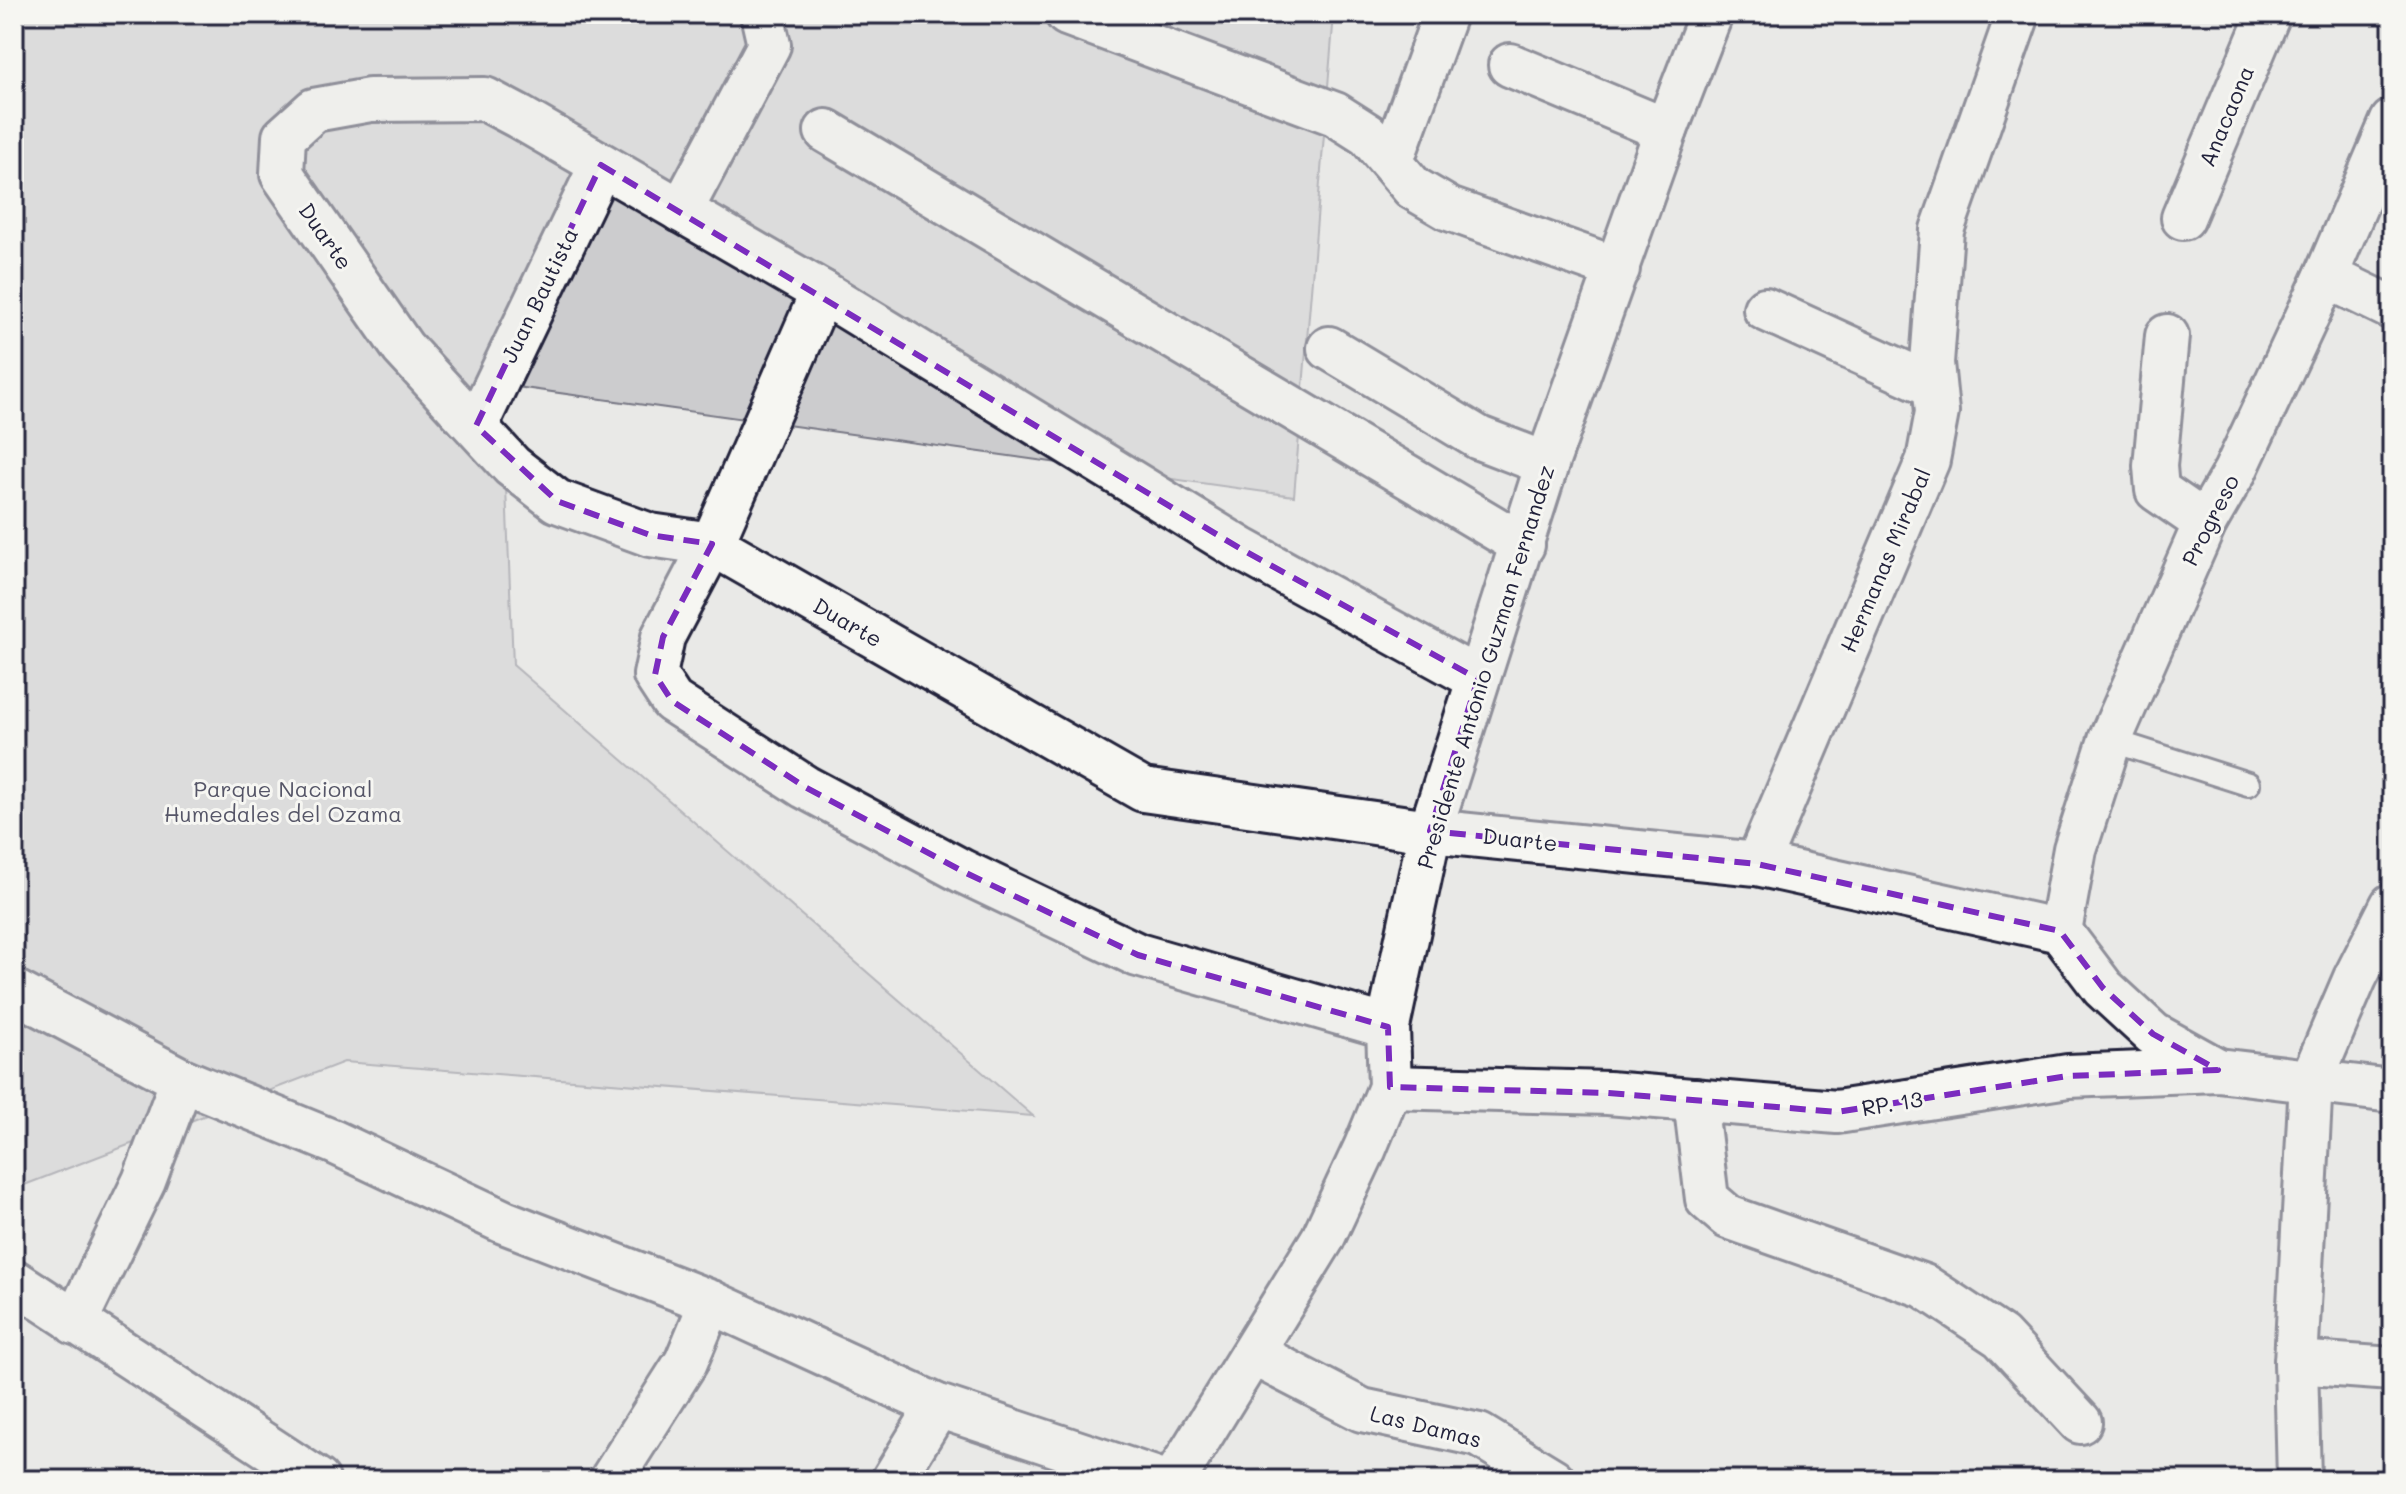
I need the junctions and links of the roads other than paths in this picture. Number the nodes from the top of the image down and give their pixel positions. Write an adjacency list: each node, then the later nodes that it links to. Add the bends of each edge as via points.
1 (762, 14): 13 (street, via 769,45)
2 (1067, 14): 11 (street, via 1335,114 1368,135)
3 (1445, 14): 11 (street)
4 (1711, 14): 9 (street, Presidente Antonio Guzman Fernandez)
5 (2018, 14): 22 (street, Hermanas Mirabal, via 1942,230)
6 (2269, 14): 14 (street, Anacaona)
7 (1510, 65): 9 (street)
8 (2392, 121): 16 (street, Progreso)
9 (1666, 130): 15 (street, Presidente Antonio Guzman Fernandez)
10 (826, 131): 27 (street)
11 (1392, 160): 15 (street, via 1413,188 1449,209)
12 (601, 165): 13 (street); 23 (street, Juan Bautista); 23 (street, Duarte, via 485,99 370,100 314,110 284,137 282,174 403,348)
13 (681, 211): 17 (street)
14 (2183, 218)
15 (1618, 269): 24 (street, Presidente Antonio Guzman Fernandez)
16 (2326, 276): 18 (street); 25 (street, Progreso, via 2235,471)
17 (822, 292): 26 (street); 28 (street, via 1241,549)
18 (2392, 308)
19 (1765, 309): 22 (street)
20 (2167, 336): 25 (street, via 2157,490)
21 (1329, 348): 24 (street, via 1479,438)
22 (1934, 386): 32 (street, Hermanas Mirabal, via 1937,412 1928,460)
23 (476, 426): 26 (street, Duarte, via 512,466 557,501 650,535)
24 (1547, 464): 27 (street, Presidente Antonio Guzman Fernandez)
25 (2205, 523): 29 (street, Progreso)
26 (712, 544): 31 (street, Duarte, via 1143,790); 36 (street, via 663,637 655,675 672,701 805,787 962,871 1138,955)
27 (1523, 545): 28 (street, Presidente Antonio Guzman Fernandez)
28 (1478, 679): 31 (street, Presidente Antonio Guzman Fernandez)
29 (2110, 740): 30 (lane); 34 (street, Progreso, via 2075,849)
30 (2248, 784)
31 (1430, 831): 32 (street, Duarte); 36 (street, Presidente Antonio Guzman Fernandez)
32 (1757, 864): 34 (street, Duarte)
33 (2392, 905): 39 (street)
34 (2060, 931): 37 (street, via 2103,988 2153,1034)
35 (14, 991): 38 (street)
36 (1388, 1027): 40 (street, Presidente Antonio Guzman Fernandez)
37 (2218, 1070): 39 (street, RP. 13); 42 (street, RP. 13, via 2068,1076 1837,1112)
38 (182, 1080): 44 (street, via 334,1142 504,1222); 45 (street, via 144,1181)
39 (2311, 1081): 41 (street, RP. 13); 47 (street)
40 (1390, 1087): 42 (street, RP. 13); 46 (street, Presidente Antonio Guzman Fernandez, via 1323,1238)
41 (2392, 1091)
42 (1695, 1100): 50 (street, via 1707,1199 1728,1217 1924,1286 2001,1337)
43 (14, 1281): 45 (street)
44 (711, 1302): 49 (street); 52 (street, via 686,1362)
45 (75, 1323): 51 (street)
46 (1254, 1354): 55 (street, Presidente Antonio Guzman Fernandez); 56 (street, Las Damas, via 1362,1410 1479,1435)
47 (2296, 1362): 48 (street); 57 (street)
48 (2392, 1369)
49 (938, 1406): 53 (street); 54 (street)
50 (2080, 1422)
51 (318, 1480)
52 (611, 1480)
53 (893, 1480)
54 (1160, 1480)
55 (1174, 1480)
56 (1553, 1480)
57 (2299, 1480)

